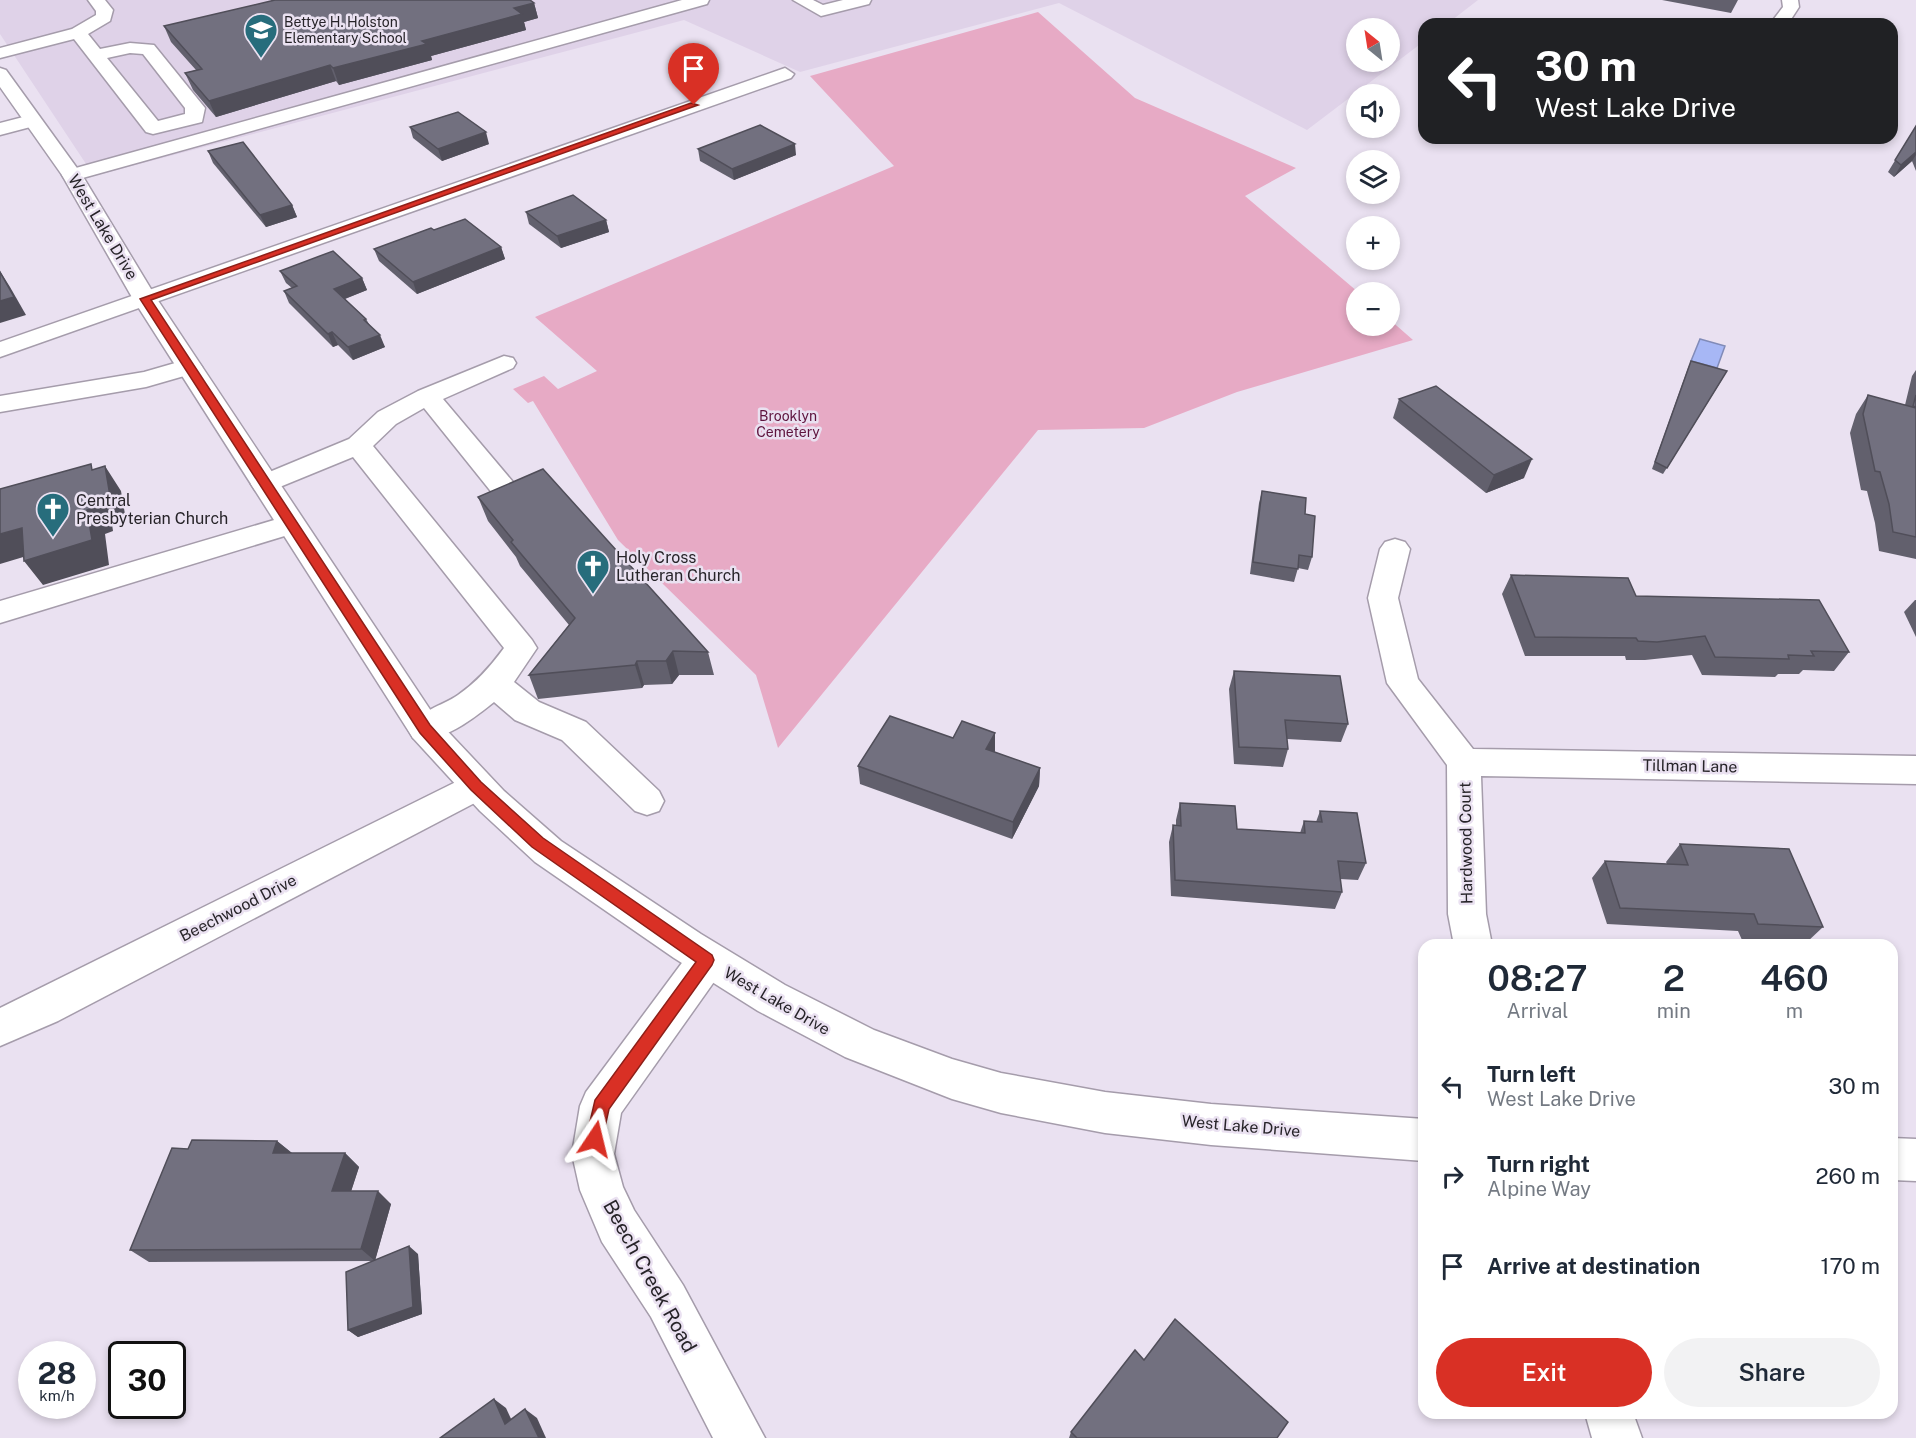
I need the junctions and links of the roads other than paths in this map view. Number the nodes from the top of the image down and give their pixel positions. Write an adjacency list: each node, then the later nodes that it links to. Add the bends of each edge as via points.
1 (96, 0): 9 (main road, via 105,10 104,17)
2 (701, 0): 8 (main road)
3 (801, 0): 4 (main road, via 822,11)
4 (864, 0)
5 (1790, 0): 7 (main road, via 1791,7)
6 (608, 7): 8 (main road)
7 (1783, 18)
8 (628, 20): 16 (main road)
9 (78, 33): 10 (main road); 11 (main road)
10 (0, 53)
11 (96, 55): 11 (main road, via 153,128 195,118 195,108 148,50 130,48)
12 (0, 74): 14 (main road, West Lake Drive)
13 (784, 74): 17 (main road)
14 (31, 121): 15 (main road); 16 (main road, West Lake Drive)
15 (0, 129)
16 (72, 175): 17 (main road, West Lake Drive)
17 (145, 299): 18 (main road); 20 (main road, West Lake Drive)
18 (0, 350)
19 (504, 363): 21 (main road)
20 (189, 367): 22 (main road, via 146,379); 24 (main road, West Lake Drive)
21 (427, 396): 23 (main road, via 387,417); 25 (main road)
22 (0, 404)
23 (358, 445): 24 (main road); 29 (main road, via 521,648)
24 (265, 484): 26 (main road, West Lake Drive)
25 (503, 488)
26 (291, 524): 28 (main road); 30 (main road, West Lake Drive)
27 (1395, 549): 31 (main road, Hardwood Court, via 1383,598 1403,683)
28 (0, 612)
29 (496, 683): 30 (main road); 34 (main road, via 527,711 574,731)
30 (425, 729): 33 (main road, West Lake Drive)
31 (1464, 762): 32 (main road, Tillman Lane); 35 (main road, Hardwood Court, via 1467,914)
32 (1916, 770)
33 (476, 786): 36 (main road, West Lake Drive, via 538,843); 37 (main road, Beechwood Drive)
34 (647, 801)
35 (1472, 939)
36 (706, 960): 38 (main road, West Lake Drive, via 832,1032 906,1062 1000,1092 1098,1112); 42 (main road, Beech Creek Road, via 601,1106 593,1154 602,1190 618,1226 667,1301)
37 (0, 1027)
38 (1418, 1139)
39 (1898, 1159): 40 (main road)
40 (1916, 1160)
41 (1611, 1419): 43 (main road)
42 (740, 1438)
43 (1617, 1438)

